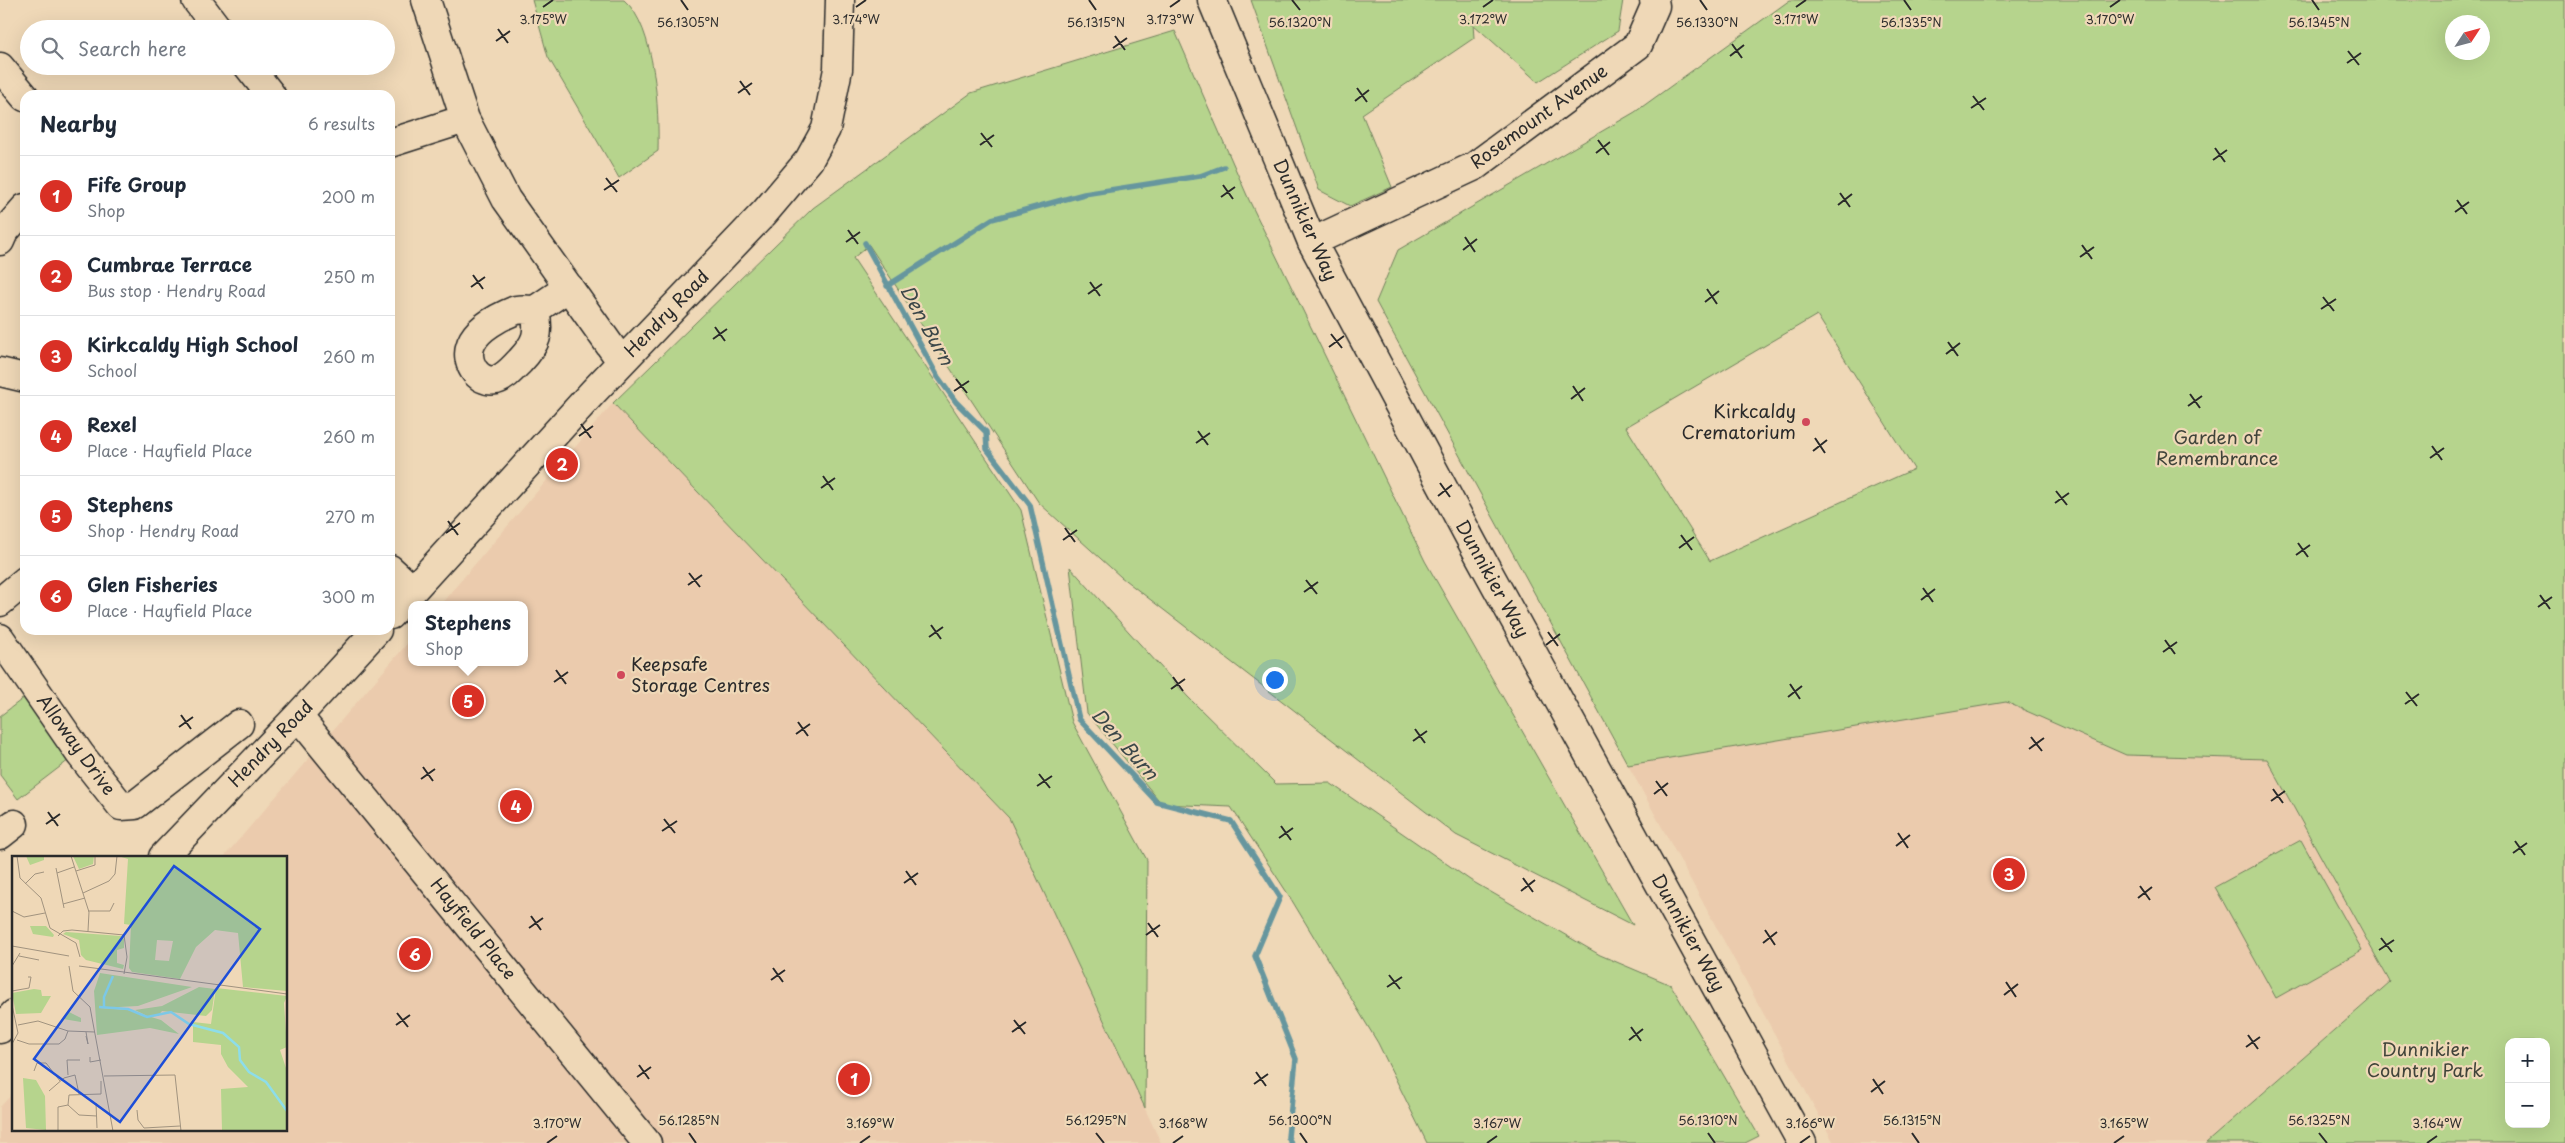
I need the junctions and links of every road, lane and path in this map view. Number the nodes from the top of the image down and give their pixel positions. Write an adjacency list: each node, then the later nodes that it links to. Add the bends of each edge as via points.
1 (196, 0): 6 (street)
2 (426, 0): 11 (street)
3 (840, 0): 18 (street, Hendry Road, via 836,78 826,130 809,160 765,212)
4 (1212, 0): 15 (street, Dunnikier Way)
5 (1654, 0): 15 (street, Rosemount Avenue, via 1638,45 1475,166)
6 (211, 20)
7 (0, 67): 10 (street)
8 (255, 75): 9 (street)
9 (267, 90)
10 (20, 91)
11 (464, 119): 12 (street); 16 (street, via 506,199)
12 (395, 141)
13 (20, 214): 14 (street)
14 (0, 240)
15 (1312, 242): 34 (street, Dunnikier Way, via 1473,544)
16 (569, 287): 17 (street); 18 (street)
17 (535, 310)
18 (621, 362): 23 (street, Hendry Road)
19 (0, 372): 20 (street)
20 (20, 377)
21 (395, 574): 23 (street)
22 (20, 586): 24 (street)
23 (413, 590): 25 (street, Hendry Road)
24 (0, 602)
25 (395, 610)
26 (372, 635): 28 (street, Hendry Road)
27 (0, 638): 29 (street, Alloway Drive, via 120,806 135,805)
28 (298, 716): 30 (street, Hendry Road); 33 (street, Hayfield Place)
29 (240, 724)
30 (164, 856)
31 (12, 1016): 32 (street)
32 (0, 1029)
33 (647, 1143)
34 (1802, 1143)

